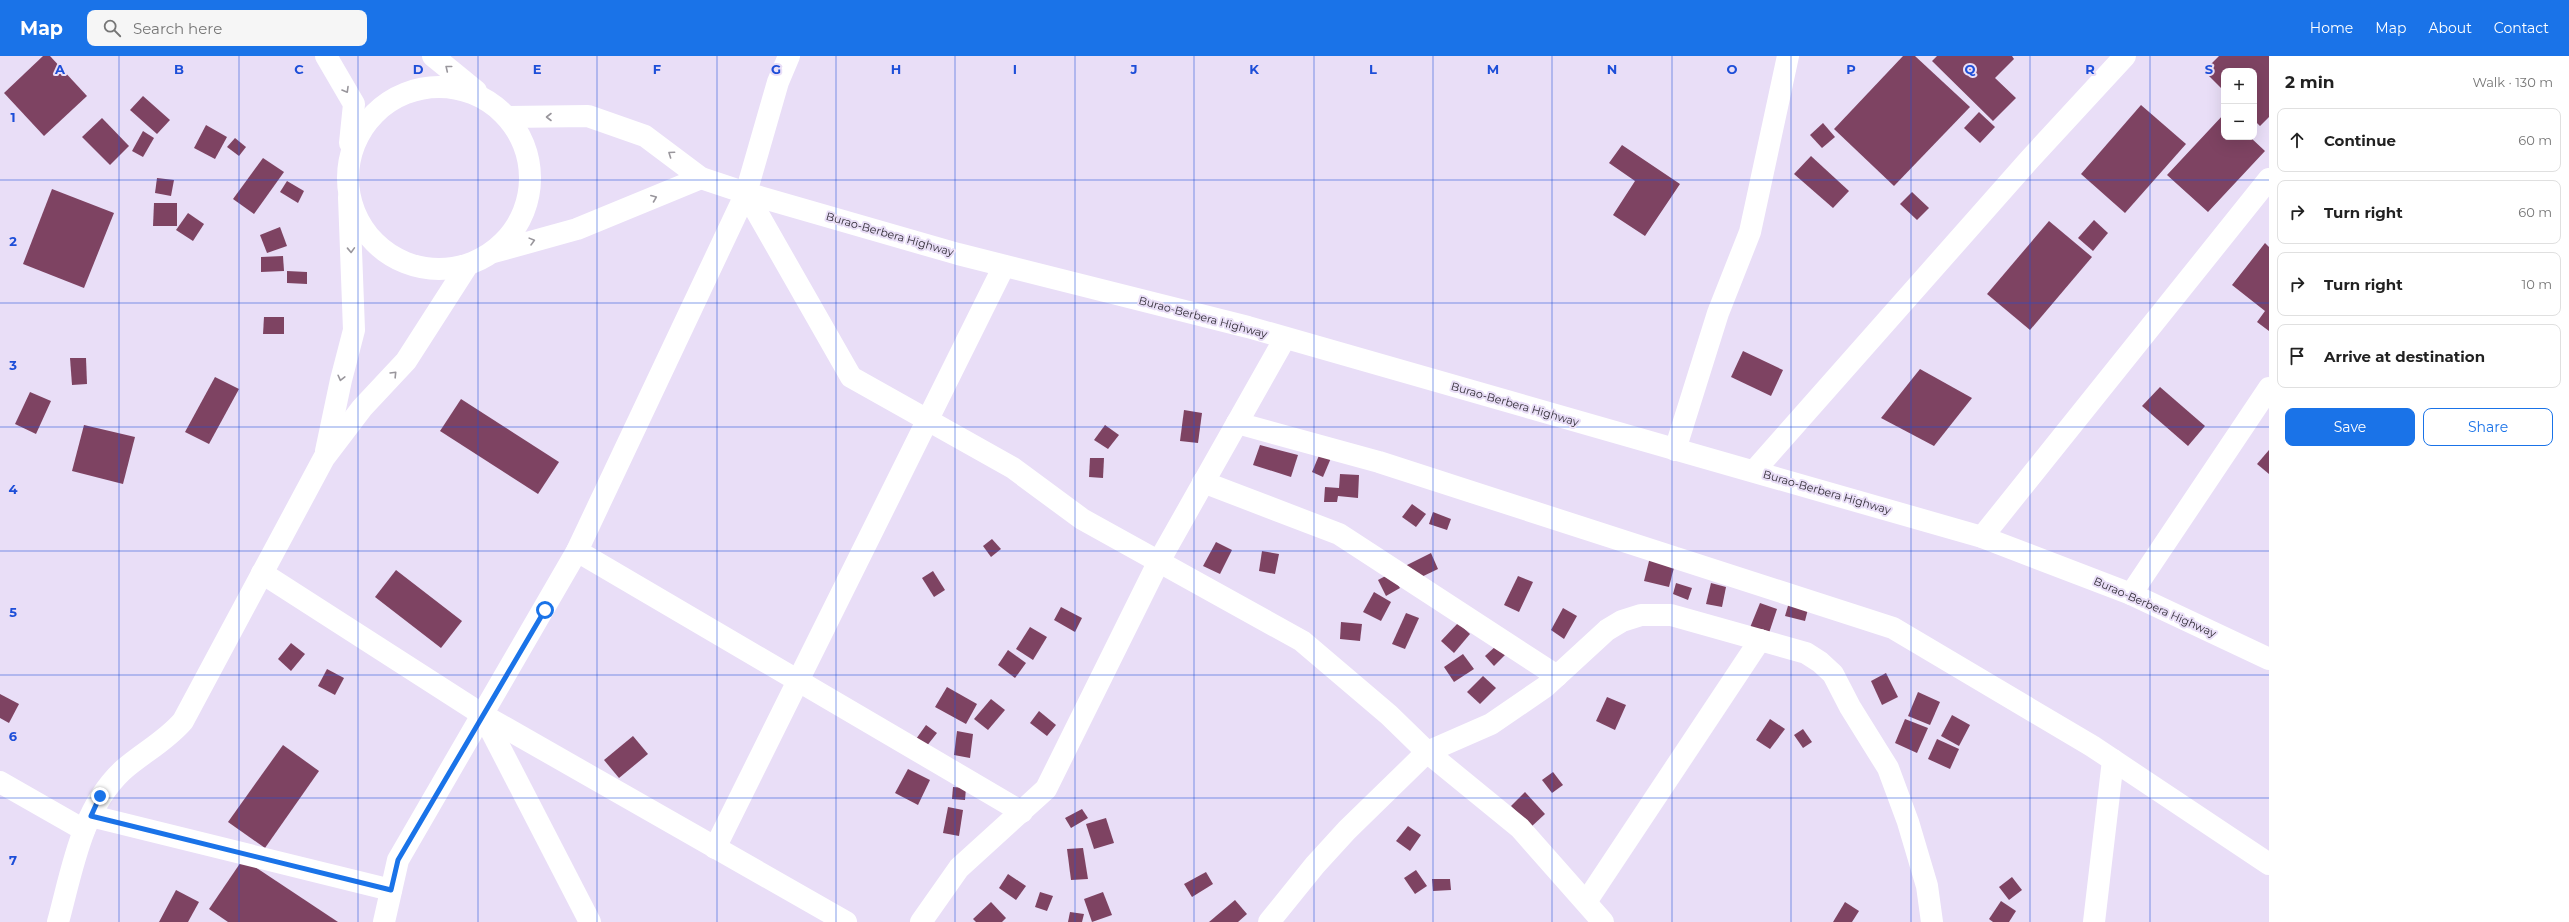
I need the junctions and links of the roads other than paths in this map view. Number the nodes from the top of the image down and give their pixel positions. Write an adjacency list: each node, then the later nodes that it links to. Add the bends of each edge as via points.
1 (326, 56): 8 (main road, one-way to 8, via 354,104)
2 (433, 56): 6 (main road, one-way to 2)
3 (789, 56): 11 (main road, via 778,82)
4 (1788, 56): 20 (main road, via 1750,232 1718,313)
5 (2125, 56): 22 (main road)
6 (485, 98): 7 (main road); 8 (main road, via 456,88 426,86 397,96 372,114 355,138)
7 (508, 117): 9 (main road, Burao-Berbera Highway, one-way to 7, via 645,136 588,116); 13 (main road, via 524,143 532,172 528,202 515,230)
8 (347, 168): 12 (main road)
9 (701, 178): 11 (main road, Burao-Berbera Highway); 13 (main road, one-way to 9, via 577,229)
10 (2269, 179): 24 (main road)
11 (746, 193): 15 (main road, Burao-Berbera Highway); 18 (main road, via 850,377); 25 (main road)
12 (349, 197): 14 (main road, via 360,226 380,248 406,264 437,270); 21 (main road, one-way to 21, via 354,330)
13 (494, 252): 14 (main road)
14 (467, 266): 21 (main road, one-way to 14, via 362,408 406,361)
15 (1004, 266): 16 (main road, Burao-Berbera Highway); 18 (main road)
16 (1285, 338): 19 (main road); 20 (main road, Burao-Berbera Highway)
17 (2269, 388): 28 (main road)
18 (927, 420): 26 (main road, via 1013,468 1082,519); 32 (main road)
19 (1237, 423): 23 (main road); 35 (main road, via 1379,462 1893,628)
20 (1674, 450): 22 (main road, Burao-Berbera Highway)
21 (324, 458): 27 (main road)
22 (1754, 471): 24 (main road, Burao-Berbera Highway)
23 (1204, 482): 26 (main road); 31 (main road, via 1339,534)
24 (1982, 537): 28 (main road, Burao-Berbera Highway)
25 (576, 551): 32 (main road); 33 (main road)
26 (1158, 563): 34 (main road, via 1302,642 1389,715); 37 (main road, via 1046,790)
27 (262, 573): 33 (main road); 38 (main road, via 183,721 169,737 121,772 100,796)
28 (2131, 594): 30 (main road, Burao-Berbera Highway)
29 (1760, 640): 31 (main road, via 1672,615 1641,615 1622,621 1607,630); 42 (main road); 50 (main road, via 1806,653 1833,674 1888,768 1908,822 1927,886)
30 (2269, 659)
31 (1557, 676): 34 (main road, via 1491,724)
32 (798, 681): 37 (main road); 39 (main road)
33 (483, 715): 39 (main road); 41 (main road, via 398,860); 45 (main road)
34 (1427, 752): 42 (main road, via 1520,828); 48 (main road, via 1347,830)
35 (2113, 760): 40 (main road); 51 (main road)
36 (0, 782): 38 (main road)
37 (1022, 812): 47 (main road, via 959,868)
38 (88, 823): 41 (main road); 43 (main road)
39 (715, 848): 46 (main road)
40 (2269, 864)
41 (391, 890): 44 (main road)
42 (1586, 902): 49 (main road)
43 (58, 922)
44 (384, 922)
45 (590, 922)
46 (846, 922)
47 (921, 922)
48 (1268, 922)
49 (1603, 922)
50 (1932, 922)
51 (2094, 922)

